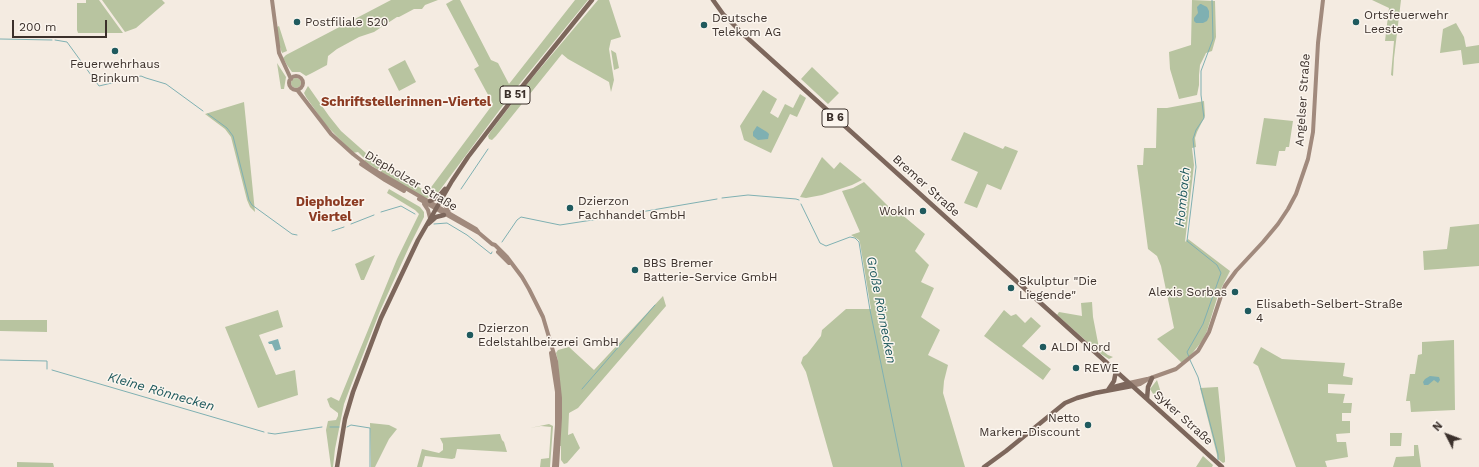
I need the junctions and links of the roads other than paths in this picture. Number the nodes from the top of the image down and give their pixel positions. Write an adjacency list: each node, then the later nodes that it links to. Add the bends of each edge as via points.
1 (272, 0): 5 (street, via 279,54)
2 (592, 0): 8 (main road, B 51, via 494,122)
3 (713, 0): 18 (main road, Bremer Straße / B 6, via 740,31)
4 (1323, 0): 19 (street, Angelser Straße, via 1310,151 1288,209 1225,286 1209,332 1198,351 1176,370)
5 (292, 78): 6 (street, via 290,87 293,90); 6 (street, via 300,77 303,80 304,84)
6 (300, 90): 7 (street, Diepholzer Straße)
7 (337, 140): 10 (street, Diepholzer Straße, via 350,155 370,170); 11 (street, Diepholzer Straße, via 371,168 422,199)
8 (452, 181): 9 (main road, B 51); 11 (main road, B 51, via 438,197)
9 (442, 197): 12 (main road, B 51); 13 (street, via 446,209)
10 (421, 201): 12 (street, Diepholzer Straße); 15 (street, via 427,208)
11 (430, 201): 12 (street, Diepholzer Straße)
12 (436, 208): 13 (street, Diepholzer Straße); 14 (street, Diepholzer Straße); 15 (main road, B 51)
13 (451, 214): 17 (street, Diepholzer Straße, via 470,225)
14 (444, 215): 16 (main road); 17 (street, Diepholzer Straße)
15 (430, 218): 16 (main road, B 51)
16 (426, 224): 24 (main road, B 51, via 390,298 352,392 344,419)
17 (479, 234): 25 (street, Diepholzer Straße, via 513,266 529,289 542,317 551,346 557,392)
18 (1116, 371): 20 (main road, Bremer Straße / B 6); 21 (main road)
19 (1150, 379): 20 (street, Angelser Straße); 22 (main road)
20 (1131, 384): 21 (main road); 22 (main road, Syker Straße / B 6)
21 (1109, 390): 26 (main road, via 1066,403)
22 (1147, 399): 23 (main road, Syker Straße / B 6)
23 (1221, 466)
24 (337, 467)
25 (555, 467)
26 (984, 467)

